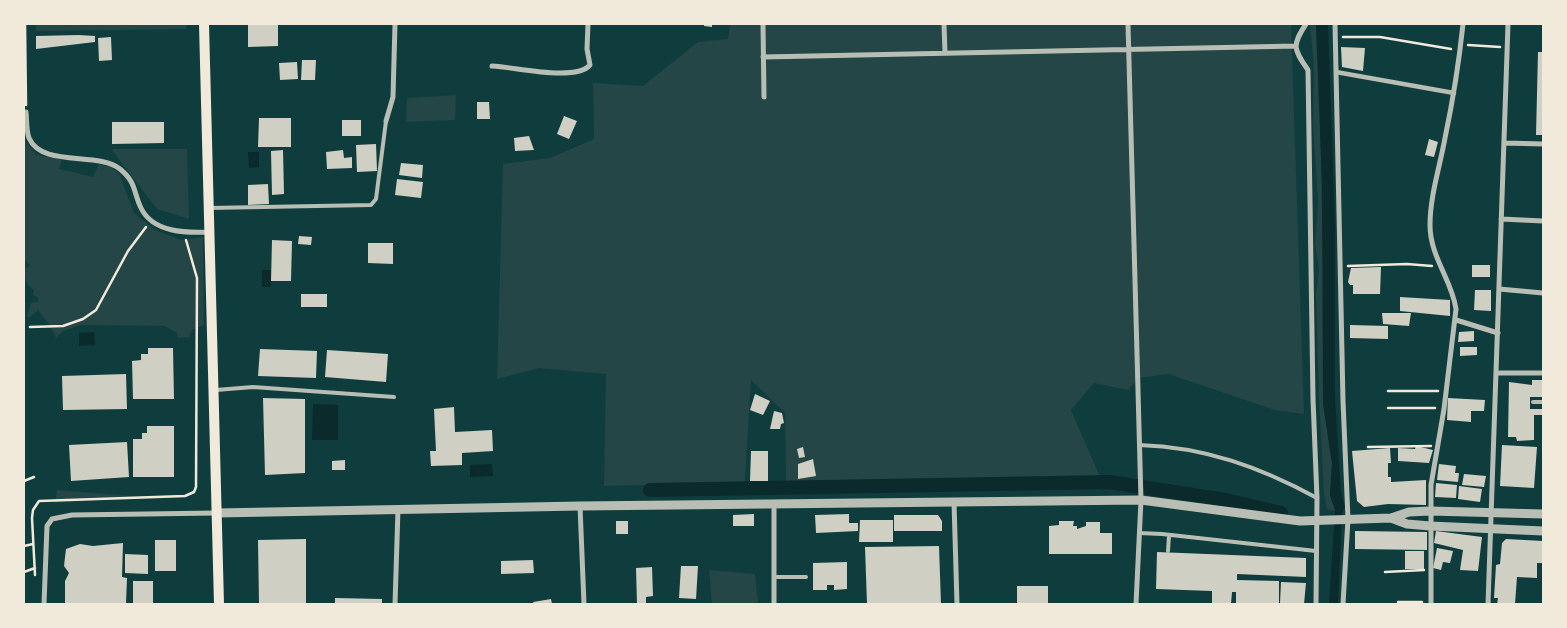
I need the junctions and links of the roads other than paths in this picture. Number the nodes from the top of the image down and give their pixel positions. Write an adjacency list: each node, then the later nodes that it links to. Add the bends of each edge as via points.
1 (204, 24): 23 (main road)
2 (395, 24): 20 (street, via 393,97)
3 (588, 24): 15 (street, via 590,65 585,70 566,74)
4 (762, 24): 14 (street)
5 (944, 24): 13 (street)
6 (1128, 24): 12 (street)
7 (1306, 24): 11 (street, via 1296,39)
8 (1335, 24): 16 (street)
9 (1463, 24): 17 (street)
10 (1508, 24): 21 (street)
11 (1296, 46): 12 (street); 38 (street, via 1296,53 1308,70)
12 (1129, 49): 13 (street); 37 (street)
13 (944, 53): 14 (street)
14 (763, 57): 18 (street)
15 (492, 66)
16 (1336, 72): 17 (street); 49 (street)
17 (1454, 93): 29 (street, via 1431,213 1432,240 1455,302)
18 (764, 97)
19 (26, 112): 26 (street, via 27,133 35,146 70,158 112,164 133,184 141,209 152,220 183,233)
20 (386, 122): 23 (lane, via 376,199 371,205)
21 (1505, 143): 22 (street); 24 (street)
22 (1543, 144)
23 (209, 208): 26 (main road)
24 (1501, 219): 25 (street); 27 (street)
25 (1543, 221)
26 (209, 232): 33 (main road)
27 (1500, 289): 28 (street); 30 (street)
28 (1543, 293)
29 (1456, 320): 30 (street); 44 (street)
30 (1498, 333): 31 (street)
31 (1496, 372): 32 (street); 46 (street)
32 (1543, 373)
33 (213, 390): 34 (lane, via 253,387); 45 (main road)
34 (394, 397)
35 (1533, 402): 36 (lane)
36 (1543, 402)
37 (1139, 445): 38 (lane, via 1184,449 1231,460 1262,470); 39 (street)
38 (1317, 498): 50 (street)
39 (1141, 500): 40 (street); 50 (street, via 1286,520); 54 (street)
40 (954, 502): 41 (street); 66 (street)
41 (774, 503): 42 (street); 58 (street)
42 (580, 506): 43 (street); 64 (street)
43 (398, 509): 45 (street); 63 (street)
44 (1430, 512): 46 (street); 48 (street, via 1409,512); 51 (street)
45 (217, 513): 61 (street, via 72,515 50,520 46,536); 62 (main road)
46 (1492, 513): 47 (street); 52 (street)
47 (1543, 514)
48 (1392, 518): 49 (street); 51 (street, via 1407,524)
49 (1346, 519): 50 (street); 69 (street)
50 (1320, 521): 57 (street)
51 (1430, 526): 52 (street); 60 (street)
52 (1491, 529): 53 (street); 70 (street)
53 (1543, 531)
54 (1139, 533): 55 (lane); 67 (street)
55 (1169, 535): 56 (lane); 57 (lane)
56 (1168, 551)
57 (1316, 551): 68 (street)
58 (774, 577): 59 (lane); 65 (street)
59 (806, 577)
60 (1431, 603)
61 (44, 604)
62 (219, 604)
63 (395, 604)
64 (584, 604)
65 (774, 604)
66 (957, 604)
67 (1136, 604)
68 (1316, 604)
69 (1343, 604)
70 (1488, 604)

